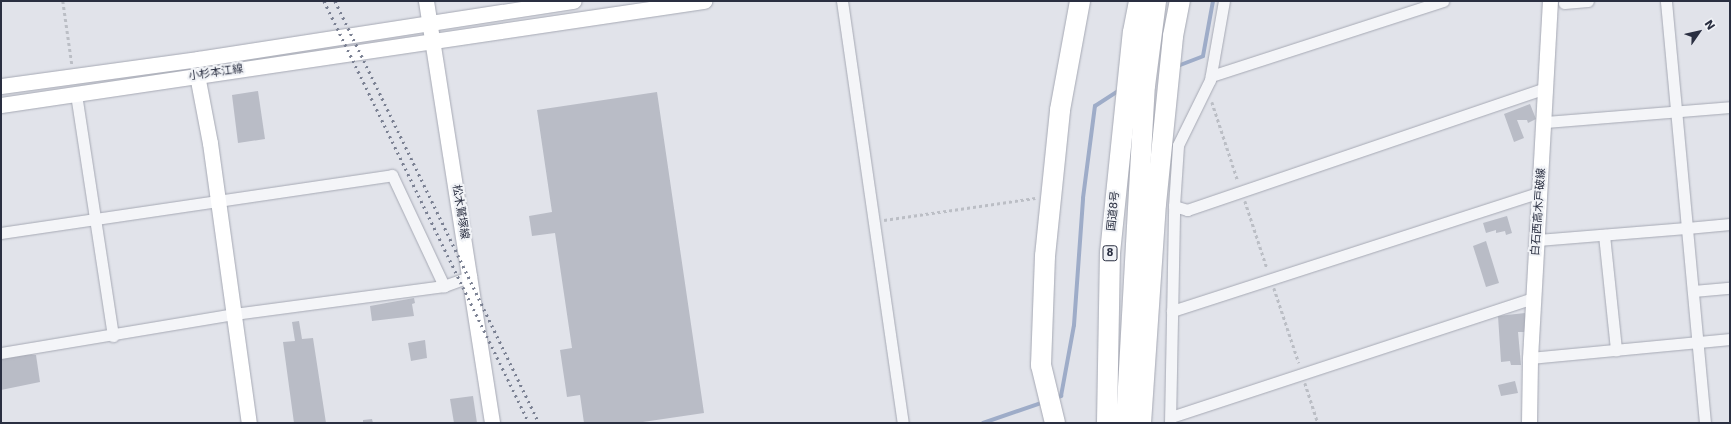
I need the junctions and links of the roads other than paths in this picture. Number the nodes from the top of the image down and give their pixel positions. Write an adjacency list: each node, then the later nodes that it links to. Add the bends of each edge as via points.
1 (426, 1): 16 (main road, 松木鷲塚線)
2 (574, 1): 16 (main road, 小杉本江線)
3 (704, 1): 18 (main road, 小杉本江線)
4 (842, 1): 54 (street)
5 (1075, 1): 17 (highway)
6 (1080, 1): 17 (highway)
7 (1089, 1): 17 (highway)
8 (1139, 1): 21 (highway, 国道8号 / 8)
9 (1156, 1): 21 (highway, 国道8号 / 8)
10 (1180, 1): 58 (highway, via 1173,36 1156,204)
11 (1224, 1): 20 (street)
12 (1443, 1): 20 (street)
13 (1588, 1): 15 (street)
14 (1666, 1): 27 (street)
15 (1557, 2): 23 (main road, 白石西高木戸破線)
16 (429, 22): 18 (main road, 松木鷲塚線); 22 (main road, 小杉本江線, via 198,59 73,74)
17 (1076, 29): 55 (highway, via 1060,110 1051,196 1041,347 1046,393)
18 (432, 42): 19 (main road, 小杉本江線); 38 (main road, 松木鷲塚線)
19 (198, 76): 24 (main road, 小杉本江線); 30 (main road)
20 (1209, 81): 31 (street, via 1178,145)
21 (1136, 85): 56 (highway, 国道8号 / 8, via 1110,253); 57 (highway, 国道8号 / 8)
22 (1, 86)
23 (1545, 88): 28 (main road, 白石西高木戸破線); 31 (street, via 1187,210)
24 (76, 94): 25 (main road, 小杉本江線); 32 (street)
25 (1, 105)
26 (1730, 107): 27 (street)
27 (1676, 112): 28 (street); 34 (street)
28 (1545, 122): 29 (main road, 白石西高木戸破線)
29 (1540, 192): 37 (main road, 白石西高木戸破線); 43 (street)
30 (218, 202): 32 (street); 39 (street, via 392,175); 44 (main road)
31 (1174, 206): 43 (street)
32 (95, 220): 35 (street); 45 (street)
33 (1730, 224): 34 (street)
34 (1687, 228): 36 (street); 41 (street)
35 (1, 234)
36 (1604, 235): 37 (street); 48 (street)
37 (1537, 240): 42 (main road, 白石西高木戸破線)
38 (471, 276): 39 (street); 53 (main road, 松木鷲塚線)
39 (444, 286): 44 (street)
40 (1730, 288): 41 (street)
41 (1693, 291): 47 (street)
42 (1534, 298): 50 (main road, 白石西高木戸破線); 51 (street)
43 (1172, 311): 51 (street)
44 (234, 314): 45 (street); 52 (main road)
45 (113, 336): 49 (street)
46 (1730, 340): 47 (street)
47 (1698, 342): 48 (street); 60 (street)
48 (1616, 350): 50 (street)
49 (1, 353)
50 (1530, 358): 59 (main road, 白石西高木戸破線)
51 (1170, 420)
52 (249, 423)
53 (492, 423)
54 (903, 423)
55 (1055, 423)
56 (1107, 423)
57 (1126, 423)
58 (1141, 423)
59 (1529, 423)
60 (1705, 423)

